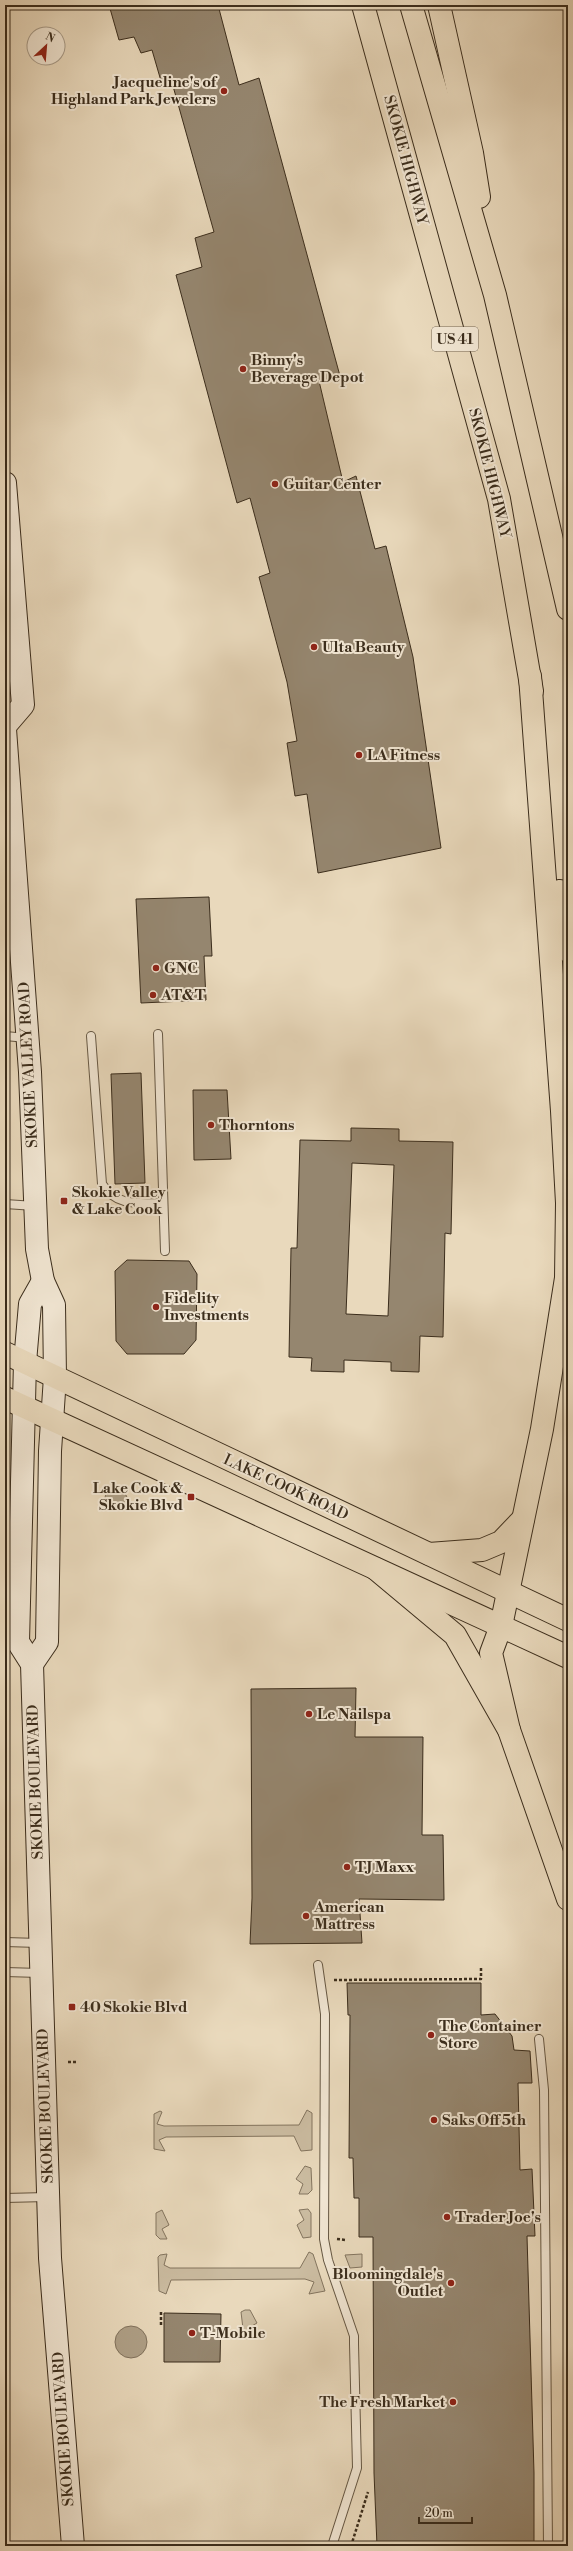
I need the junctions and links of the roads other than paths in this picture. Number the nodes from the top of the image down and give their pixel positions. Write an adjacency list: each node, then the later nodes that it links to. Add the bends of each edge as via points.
1 (363, 5): 7 (main road, SKOKIE HIGHWAY / US 41, via 499,499)
2 (411, 5): 4 (main road)
3 (439, 5): 4 (main road, via 472,153)
4 (495, 295): 6 (main road)
5 (5, 484): 8 (main road, SKOKIE VALLEY ROAD, via 23,705)
6 (568, 609)
7 (530, 676): 11 (main road, SKOKIE HIGHWAY / US 41); 26 (main road, via 567,1203 566,1278 546,1410)
8 (6, 743): 9 (main road, SKOKIE VALLEY ROAD)
9 (8, 801): 10 (main road, SKOKIE VALLEY ROAD)
10 (10, 873): 15 (main road, SKOKIE VALLEY ROAD)
11 (568, 952)
12 (158, 1034): 16 (lane)
13 (5, 1036): 15 (lane)
14 (91, 1036): 16 (lane, via 102,1184 110,1196 127,1203)
15 (28, 1038): 18 (main road, SKOKIE VALLEY ROAD)
16 (163, 1203): 19 (lane)
17 (5, 1204): 18 (lane)
18 (36, 1206): 20 (main road, SKOKIE VALLEY ROAD, via 37,1249)
19 (165, 1251)
20 (43, 1281): 22 (main road, via 30,1304); 23 (main road, SKOKIE VALLEY ROAD, via 54,1305)
21 (5, 1353): 22 (main road, LAKE COOK ROAD)
22 (25, 1362): 23 (main road, LAKE COOK ROAD); 24 (main road)
23 (55, 1377): 25 (main road, SKOKIE VALLEY ROAD); 27 (main road, LAKE COOK ROAD)
24 (15, 1402): 25 (main road); 33 (main road, via 15,1564 18,1642)
25 (52, 1420): 28 (main road); 33 (main road, via 47,1642)
26 (523, 1519): 27 (main road, via 501,1542 482,1550); 29 (main road)
27 (429, 1554): 29 (main road, LAKE COOK ROAD)
28 (376, 1569): 31 (main road); 34 (main road, via 455,1635)
29 (507, 1592): 30 (main road, LAKE COOK ROAD); 31 (main road)
30 (563, 1618)
31 (501, 1626): 32 (main road); 34 (main road, via 491,1653)
32 (567, 1656)
33 (32, 1664): 37 (main road, SKOKIE BOULEVARD)
34 (509, 1730): 35 (main road)
35 (568, 1899)
36 (5, 1942): 37 (lane)
37 (39, 1943): 40 (main road, SKOKIE BOULEVARD)
38 (318, 1965): 45 (lane, via 325,2014 324,2239 328,2260 354,2336 357,2468)
39 (5, 1972): 40 (lane)
40 (40, 1973): 42 (main road, SKOKIE BOULEVARD)
41 (539, 2039): 46 (lane, via 544,2106)
42 (48, 2197): 43 (lane); 44 (main road, SKOKIE BOULEVARD, via 50,2258)
43 (5, 2198)
44 (73, 2546)
45 (332, 2546)
46 (548, 2546)

